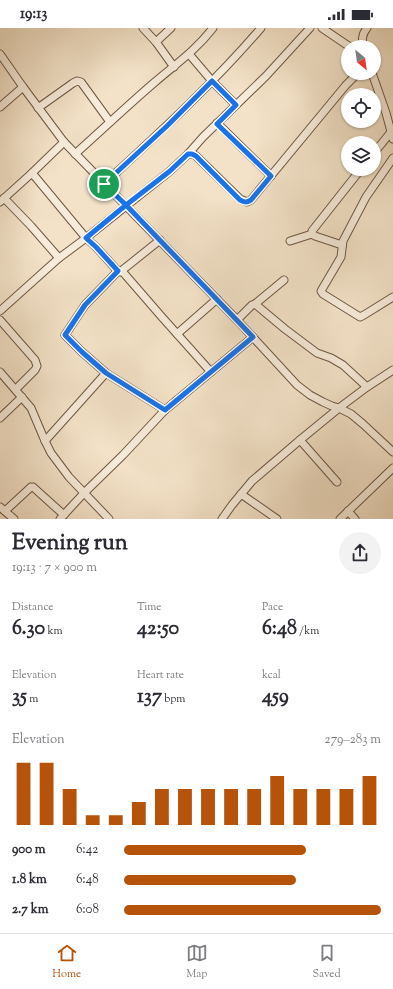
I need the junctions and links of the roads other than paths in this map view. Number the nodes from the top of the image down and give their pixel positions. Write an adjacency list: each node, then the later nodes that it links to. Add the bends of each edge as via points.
1 (143, 28): 10 (street)
2 (172, 28): 10 (street)
3 (261, 28): 16 (street)
4 (310, 28): 18 (street)
5 (322, 28): 9 (street)
6 (367, 28): 8 (street)
7 (209, 30): 12 (street)
8 (362, 40)
9 (341, 41)
10 (156, 42): 13 (street)
11 (0, 54): 17 (street)
12 (189, 54): 13 (street); 16 (street)
13 (174, 67): 21 (street)
14 (351, 80): 31 (street)
15 (374, 80): 23 (street)
16 (212, 81): 18 (street); 33 (street)
17 (23, 87): 19 (street); 20 (street)
18 (236, 105): 22 (street)
19 (0, 107)
20 (38, 108): 21 (street, via 77,81); 25 (street)
21 (110, 122): 27 (street)
22 (217, 124): 28 (street); 31 (street)
23 (391, 132): 24 (street); 26 (street)
24 (393, 139)
25 (64, 142): 27 (street); 30 (street)
26 (381, 144)
27 (75, 154): 33 (street)
28 (188, 154): 31 (street, via 196,156 244,202 251,200); 35 (street)
29 (393, 158): 40 (street, via 366,197)
30 (32, 173): 34 (street); 37 (street)
31 (271, 176)
32 (355, 176): 36 (street)
33 (104, 184): 35 (street)
34 (2, 200): 41 (street, via 31,226)
35 (126, 205): 37 (street); 38 (street)
36 (312, 234): 39 (street); 40 (street)
37 (86, 238): 41 (street); 42 (street)
38 (160, 240): 42 (street); 45 (street)
39 (290, 241)
40 (342, 245): 44 (street, via 341,257 321,291 323,294 360,317)
41 (59, 258): 47 (street)
42 (120, 271): 50 (street); 55 (street, via 85,305 65,335)
43 (284, 280): 46 (street)
44 (393, 297)
45 (217, 299): 49 (street); 50 (street)
46 (256, 304): 49 (street); 56 (street, via 317,353 343,365)
47 (0, 310)
48 (0, 320): 57 (street, via 36,360 35,370)
49 (237, 320): 51 (street)
50 (177, 334): 54 (street)
51 (253, 337): 54 (street); 59 (street, via 297,385 310,395)
52 (393, 370): 56 (street)
53 (0, 372): 57 (street)
54 (211, 372): 60 (street)
55 (106, 373): 60 (street); 63 (street)
56 (367, 387): 59 (street)
57 (16, 389): 58 (street)
58 (22, 397): 61 (street); 63 (street, via 31,408)
59 (339, 408): 62 (street); 64 (street, via 351,414)
60 (165, 410): 67 (street)
61 (0, 418)
62 (300, 440): 66 (street); 68 (street, via 252,481)
63 (45, 441): 67 (street, via 51,453)
64 (393, 452)
65 (393, 468): 70 (street)
66 (337, 482)
67 (84, 493): 71 (street); 73 (street)
68 (241, 494): 74 (street); 75 (street)
69 (3, 509): 71 (street, via 31,487); 72 (street)
70 (348, 511): 76 (street); 77 (street)
71 (62, 517)
72 (14, 519)
73 (109, 519)
74 (222, 519)
75 (277, 519)
76 (340, 519)
77 (355, 519)

